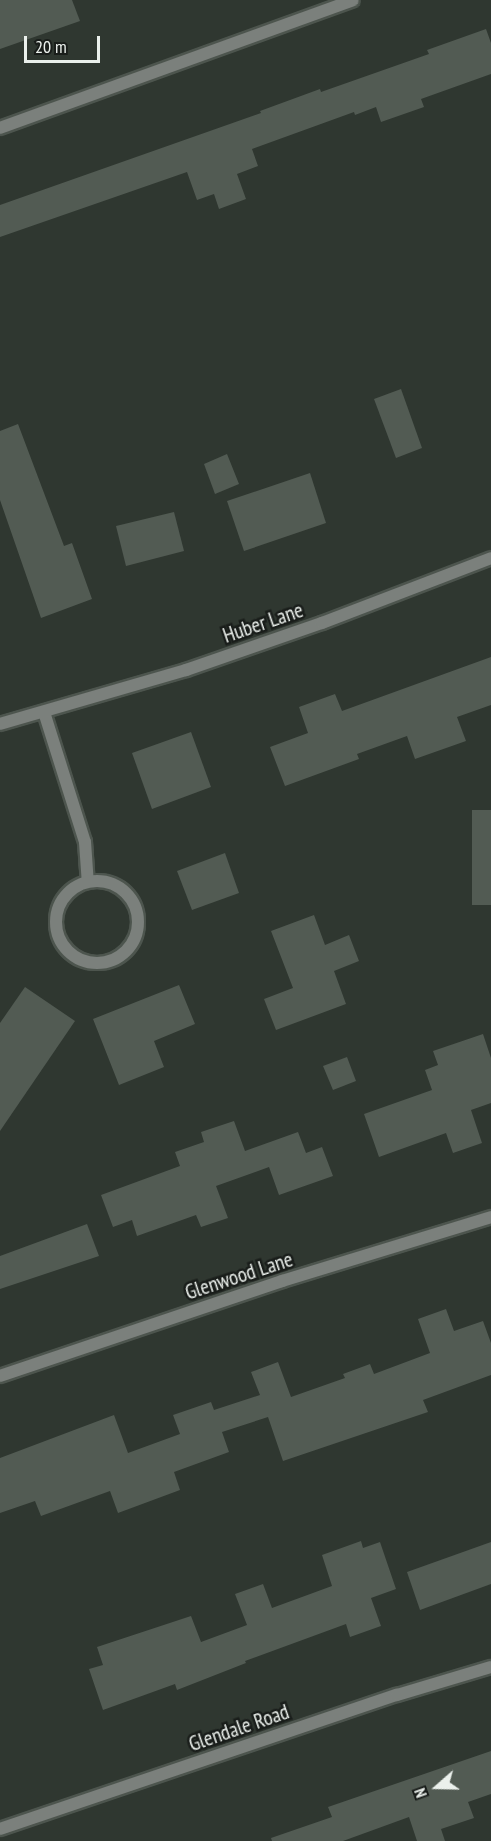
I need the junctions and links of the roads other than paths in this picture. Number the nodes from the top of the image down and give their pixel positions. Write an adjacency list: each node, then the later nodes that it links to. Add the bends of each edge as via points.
1 (353, 0): 2 (street)
2 (0, 128)
3 (491, 558): 4 (street, Huber Lane, via 186,670)
4 (44, 712): 5 (street, Huber Lane); 6 (street, via 85,842)
5 (0, 722)
6 (88, 881): 6 (street, via 64,896 58,907 57,933 71,954 82,961 108,962 129,947 136,934 135,907 116,886)
7 (491, 1217): 8 (street, Glenwood Lane, via 282,1281)
8 (0, 1376)
9 (491, 1667): 10 (street, Glendale Road)
10 (0, 1829)

